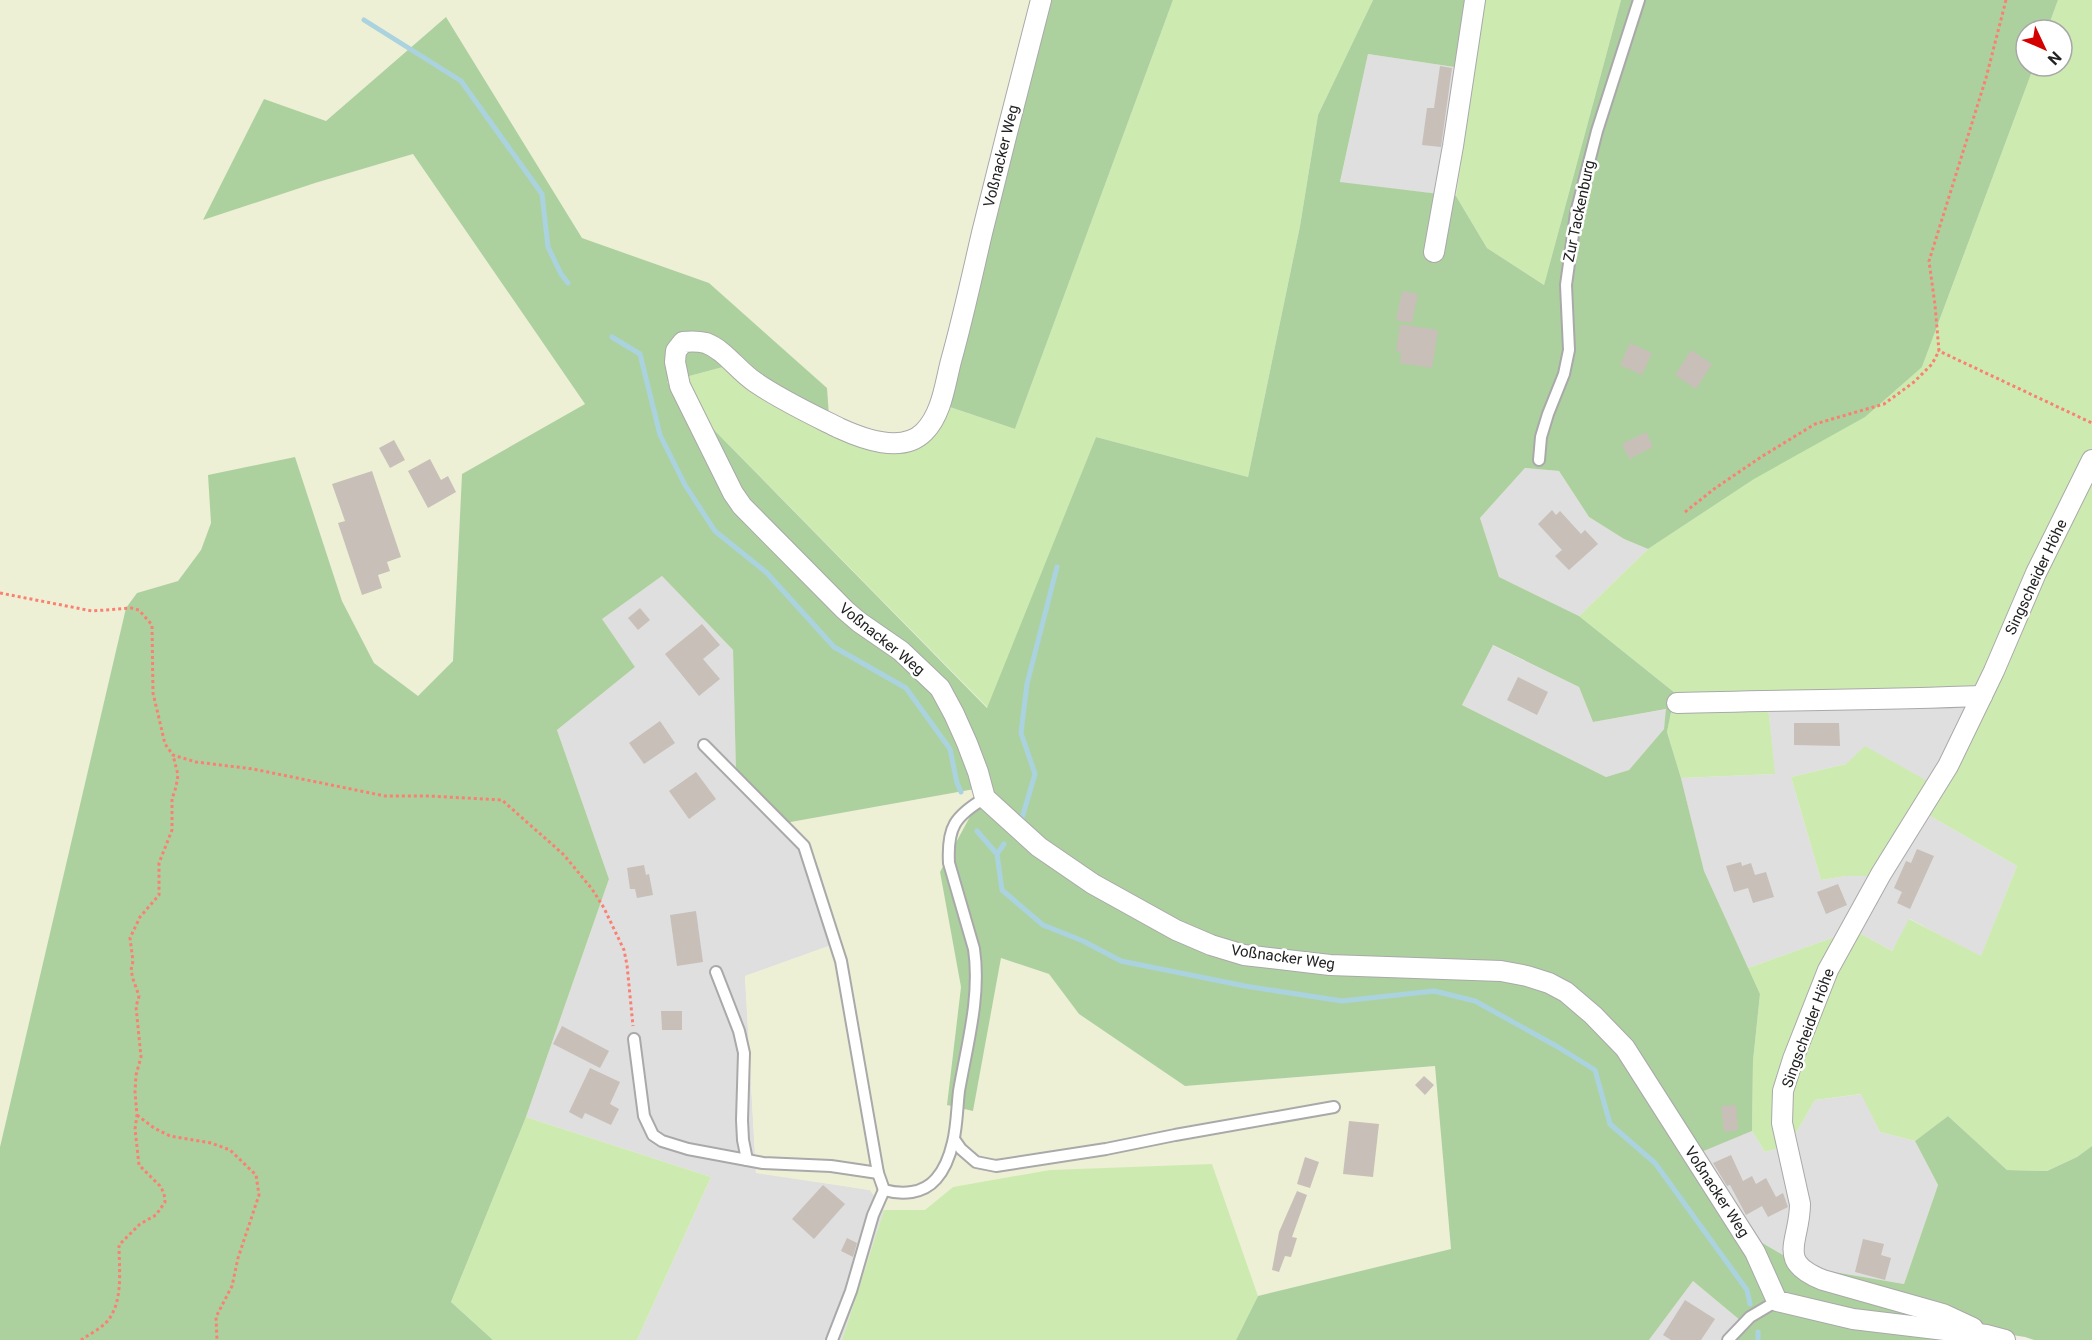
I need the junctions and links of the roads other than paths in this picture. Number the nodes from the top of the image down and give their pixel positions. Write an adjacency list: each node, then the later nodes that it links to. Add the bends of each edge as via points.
1 (1041, 0): 10 (street, Voßnacker Weg, via 941,399 923,434 892,443 843,430 756,383 706,343 683,342 676,351 675,362 680,386 742,506 845,610 901,651 940,688 967,743)
2 (1475, 0): 4 (street)
3 (1639, 0): 5 (lane, Zur Tackenburg, via 1597,131 1576,213 1566,285 1569,351 1541,437)
4 (1434, 252)
5 (1539, 459)
6 (2092, 460): 7 (street, Singscheider Höhe, via 2036,573)
7 (1982, 696): 8 (street); 19 (street, Singscheider Höhe, via 1948,766 1828,970 1788,1075 1782,1112 1783,1134 1800,1204 1793,1251 1798,1266 1809,1275 1943,1314)
8 (1677, 704)
9 (704, 745): 16 (lane, via 804,846 841,961)
10 (985, 798): 14 (lane, via 957,820 948,848 976,962 974,1005); 18 (street, Voßnacker Weg, via 1065,867 1176,930 1211,945 1303,963 1501,972 1550,983 1566,992 1625,1048 1755,1252)
11 (716, 972): 15 (lane, via 744,1053 742,1120)
12 (634, 1039): 15 (lane, via 645,1116 652,1135 672,1145)
13 (1334, 1107): 14 (lane, via 996,1166 976,1162)
14 (954, 1139): 17 (lane, via 946,1164 934,1181 915,1191)
15 (747, 1160): 16 (lane)
16 (878, 1173): 17 (lane)
17 (885, 1190): 20 (lane)
18 (1777, 1301): 19 (street, via 1853,1319); 21 (lane, via 1750,1317)
19 (1996, 1337)
20 (832, 1340)
21 (1728, 1340)

